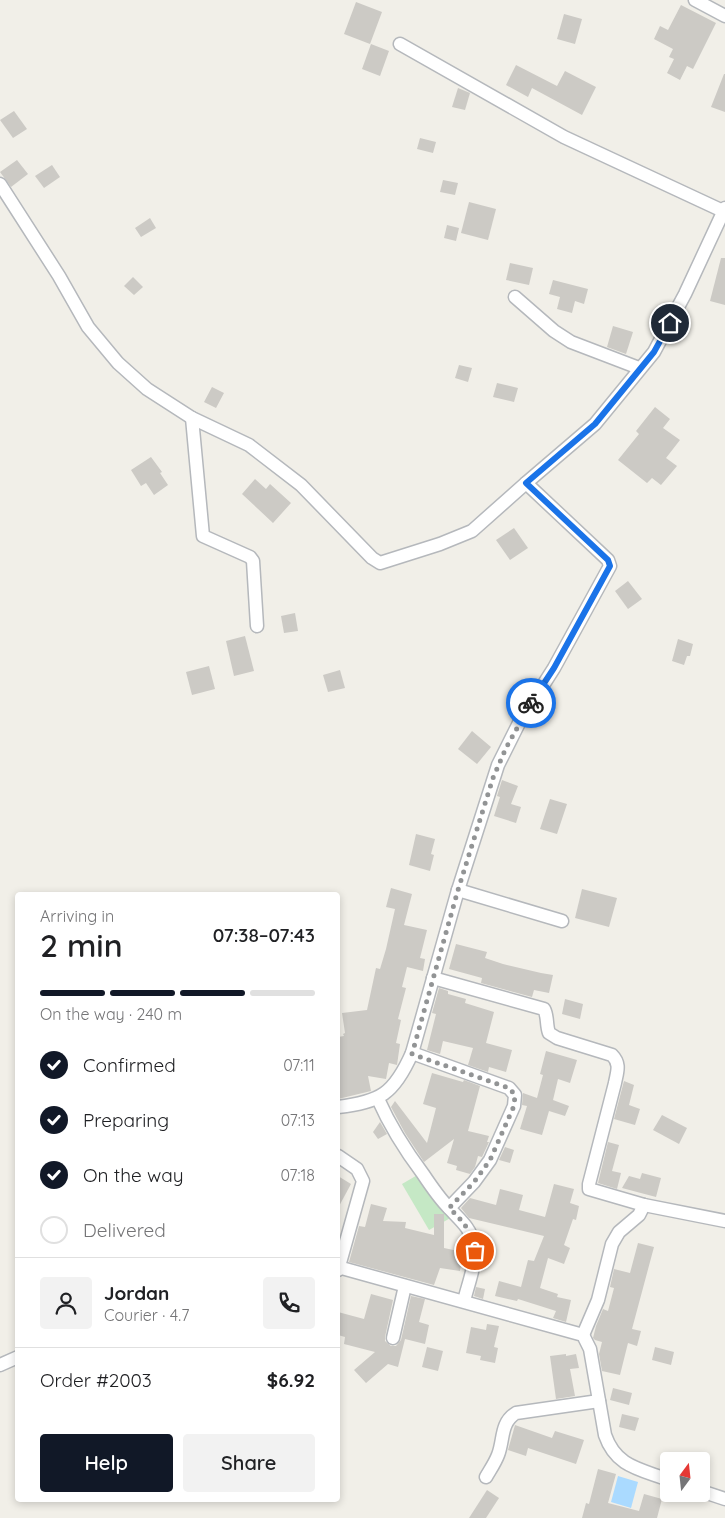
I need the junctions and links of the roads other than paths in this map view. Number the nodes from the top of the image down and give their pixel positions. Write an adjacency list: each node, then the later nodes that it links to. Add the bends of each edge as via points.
1 (695, 0): 2 (street)
2 (725, 16)
3 (400, 44): 5 (street, via 564,137)
4 (0, 184): 8 (street, via 88,327 118,363 147,389)
5 (724, 209): 7 (street, via 654,352)
6 (515, 297): 7 (street, via 571,342)
7 (639, 368): 9 (street, via 595,424)
8 (192, 418): 9 (street, via 241,441 301,485 380,563 472,531); 10 (street, via 203,536 253,561)
9 (526, 483): 11 (street, via 608,560 610,566 498,765)
10 (257, 626)
11 (458, 890): 12 (street); 13 (street)
12 (562, 921)
13 (433, 978): 14 (street); 18 (street, via 544,1009 549,1033 617,1060 615,1083 588,1184 593,1191)
14 (412, 1054): 15 (street, via 398,1079); 19 (street, via 509,1088 515,1095 514,1106 490,1160)
15 (378, 1098): 16 (street); 19 (street, via 388,1122)
16 (340, 1107)
17 (340, 1157): 21 (street, via 358,1169 363,1181)
18 (644, 1205): 20 (street); 25 (street, via 612,1244 598,1300)
19 (449, 1208): 24 (street, via 466,1225 474,1244 474,1260)
20 (725, 1221)
21 (340, 1262)
22 (340, 1270): 23 (street)
23 (405, 1286): 24 (street); 26 (street)
24 (464, 1302): 25 (street)
25 (583, 1335): 29 (street, via 590,1349)
26 (393, 1338)
27 (15, 1358): 28 (street)
28 (0, 1364)
29 (599, 1401): 30 (street, via 516,1413 509,1417 504,1425 498,1454); 31 (street, via 610,1448 632,1466)
30 (486, 1477)
31 (660, 1477)
32 (710, 1494): 33 (street)
33 (725, 1499)

